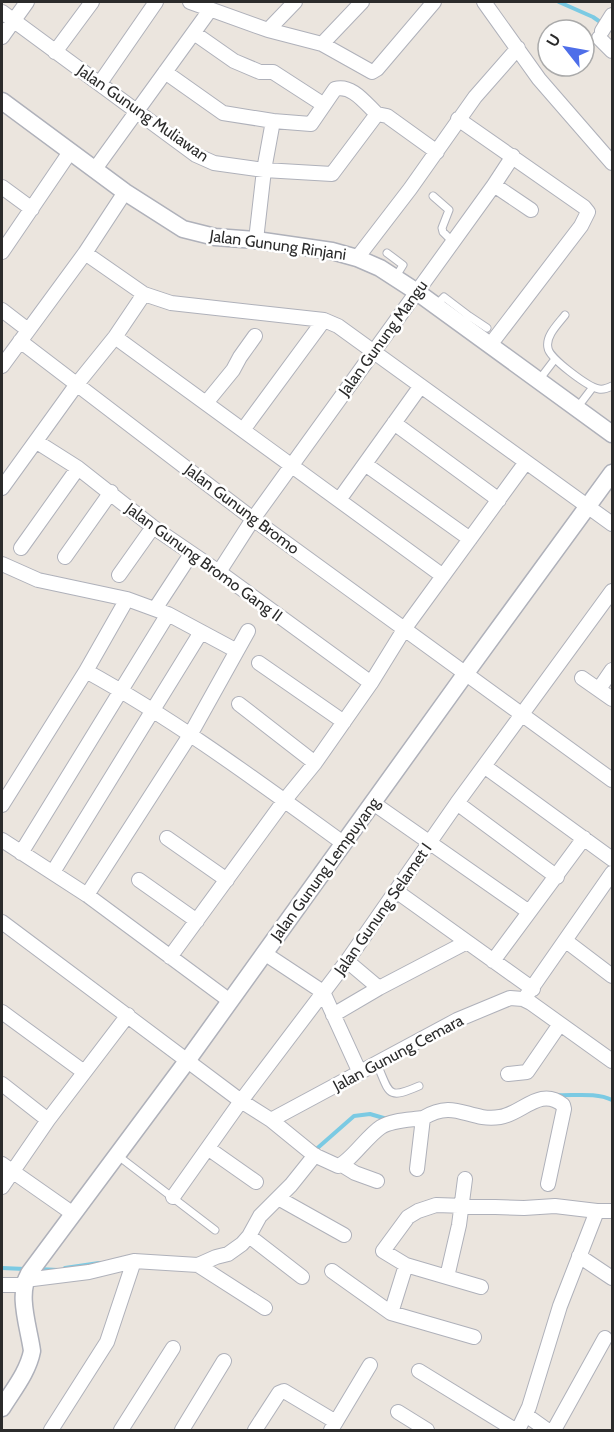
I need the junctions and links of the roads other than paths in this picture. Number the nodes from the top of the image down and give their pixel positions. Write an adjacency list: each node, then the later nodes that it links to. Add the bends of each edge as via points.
1 (27, 2): 11 (street)
2 (92, 2): 18 (street)
3 (156, 2): 20 (street)
4 (192, 2): 9 (street)
5 (295, 2): 12 (street)
6 (362, 2): 15 (street)
7 (434, 2): 15 (street, via 372,72)
8 (484, 2): 16 (street)
9 (210, 10): 12 (street); 13 (street)
10 (612, 15): 17 (street, via 602,32)
11 (7, 17): 14 (street); 18 (street, Jalan Gunung Muliawan)
12 (268, 30): 15 (street)
13 (194, 33): 19 (street); 22 (street, via 234,60 260,72 273,72)
14 (2, 38)
15 (322, 44)
16 (518, 48): 25 (street); 30 (street, via 539,79)
17 (612, 51)
18 (55, 52): 20 (street, Jalan Gunung Muliawan)
19 (165, 72): 23 (street); 26 (street, via 223,113)
20 (100, 83): 23 (street, Jalan Gunung Muliawan)
21 (2, 101): 27 (street, Jalan Gunung Rinjani)
22 (324, 105): 24 (street, via 335,89 342,87); 26 (street, via 311,124)
23 (138, 112): 31 (street); 32 (street, Jalan Gunung Muliawan, via 208,161)
24 (377, 114): 28 (street, via 387,116); 32 (street, Jalan Gunung Muliawan, via 332,174)
25 (458, 119): 28 (street); 29 (street)
26 (273, 121): 32 (street)
27 (70, 152): 31 (street, Jalan Gunung Rinjani); 37 (street)
28 (437, 152): 44 (street)
29 (513, 156): 33 (street, Jalan Gunung Mangu); 56 (street, via 588,212)
30 (612, 163)
31 (95, 169): 35 (street, Jalan Gunung Rinjani)
32 (264, 170): 39 (street)
33 (494, 185): 38 (street); 40 (street, Jalan Gunung Mangu)
34 (2, 187): 37 (street)
35 (124, 192): 39 (street, Jalan Gunung Rinjani, via 183,229 215,237); 43 (street)
36 (433, 196): 40 (lane, via 449,210 442,230)
37 (32, 209): 41 (street)
38 (531, 210)
39 (256, 240): 44 (street, Jalan Gunung Rinjani)
40 (452, 241): 46 (street, Jalan Gunung Mangu)
41 (2, 249)
42 (387, 253): 45 (lane, via 403,265)
43 (85, 254): 47 (street); 53 (street)
44 (357, 258): 45 (street, Jalan Gunung Rinjani)
45 (395, 278): 46 (street, Jalan Gunung Rinjani)
46 (417, 292): 51 (street, Jalan Gunung Rinjani); 57 (street, Jalan Gunung Mangu)
47 (144, 294): 50 (street, via 171,303); 55 (street)
48 (2, 310): 53 (street, Jalan Gunung Bromo)
49 (565, 315): 58 (lane, via 548,342 548,350)
50 (324, 320): 57 (street); 68 (street)
51 (465, 321): 52 (lane); 56 (street, Jalan Gunung Rinjani)
52 (487, 328)
53 (24, 335): 59 (street); 61 (street, Jalan Gunung Bromo)
54 (255, 336): 65 (street)
55 (115, 337): 61 (street); 65 (street)
56 (490, 345): 60 (street, Jalan Gunung Rinjani)
57 (372, 353): 63 (street); 73 (street, Jalan Gunung Mangu)
58 (555, 359): 60 (lane); 64 (lane)
59 (2, 366)
60 (539, 380): 66 (street, Jalan Gunung Rinjani)
61 (77, 384): 70 (street); 81 (street, Jalan Gunung Bromo)
62 (612, 386): 64 (lane, via 600,390)
63 (420, 387): 67 (street); 71 (street)
64 (593, 387): 66 (lane)
65 (206, 403): 68 (street)
66 (577, 408): 69 (street, Jalan Gunung Rinjani)
67 (394, 423): 72 (street); 79 (street)
68 (243, 430): 73 (street)
69 (612, 434)
70 (37, 442): 74 (street, Jalan Gunung Bromo Gang II); 76 (street)
71 (526, 462): 79 (street); 80 (street)
72 (365, 464): 78 (street); 84 (street)
73 (292, 465): 78 (street); 81 (street, Jalan Gunung Mangu)
74 (78, 468): 77 (street, Jalan Gunung Bromo Gang II); 85 (street)
75 (612, 473): 80 (street, Jalan Gunung Lempuyang)
76 (2, 488)
77 (111, 492): 83 (street, Jalan Gunung Bromo Gang II); 87 (street)
78 (339, 500): 91 (street)
79 (499, 500): 84 (street)
80 (588, 507): 82 (street); 102 (street, Jalan Gunung Lempuyang)
81 (254, 519): 89 (street, Jalan Gunung Mangu); 95 (street, Jalan Gunung Bromo)
82 (612, 524)
83 (153, 527): 86 (street, Jalan Gunung Bromo Gang II); 90 (street)
84 (470, 539): 91 (street)
85 (21, 548)
86 (191, 554): 89 (street, Jalan Gunung Bromo Gang II); 94 (street)
87 (65, 557)
88 (3, 567): 93 (street, via 39,580)
89 (219, 572): 104 (street, Jalan Gunung Bromo Gang II)
90 (119, 575)
91 (443, 576): 95 (street)
92 (612, 591): 110 (street, Jalan Gunung Selamet I)
93 (128, 599): 94 (street); 101 (street)
94 (161, 611): 97 (street); 106 (street)
95 (405, 628): 102 (street, Jalan Gunung Bromo); 104 (street)
96 (249, 631): 98 (street)
97 (201, 632): 98 (street); 109 (street)
98 (237, 651): 112 (street)
99 (259, 663): 111 (street)
100 (612, 670): 105 (street)
101 (87, 671): 106 (street); 119 (street)
102 (466, 673): 110 (street, Jalan Gunung Bromo); 117 (street, Jalan Gunung Lempuyang)
103 (582, 678): 105 (street)
104 (371, 683): 111 (street)
105 (599, 689): 107 (street)
106 (122, 691): 109 (street); 125 (street)
107 (612, 699)
108 (239, 704): 113 (street)
109 (154, 711): 112 (street); 127 (street)
110 (521, 713): 114 (street, Jalan Gunung Selamet I); 115 (street, Jalan Gunung Bromo)
111 (344, 722): 113 (street)
112 (190, 735): 116 (street); 133 (street)
113 (315, 763): 116 (street)
114 (484, 766): 118 (street, Jalan Gunung Selamet I); 121 (street)
115 (612, 780)
116 (284, 801): 123 (street); 131 (street)
117 (373, 803): 123 (street, Jalan Gunung Lempuyang); 124 (street)
118 (457, 803): 124 (street, Jalan Gunung Selamet I); 129 (street)
119 (2, 805)
120 (167, 838): 131 (street)
121 (584, 838): 126 (street); 129 (street)
122 (2, 840): 125 (street)
123 (343, 843): 139 (street, Jalan Gunung Lempuyang)
124 (430, 843): 132 (street, Jalan Gunung Selamet I); 134 (street)
125 (21, 853): 127 (street)
126 (612, 859)
127 (53, 872): 133 (street)
128 (612, 873): 137 (street)
129 (557, 877): 134 (street)
130 (139, 880): 135 (street)
131 (226, 880): 135 (street)
132 (396, 891): 138 (street); 141 (street, Jalan Gunung Selamet I)
133 (87, 895): 140 (street)
134 (529, 912): 142 (street)
135 (197, 921): 140 (street)
136 (2, 922): 149 (street)
137 (566, 941): 143 (street); 146 (street)
138 (467, 942): 142 (street); 144 (street)
139 (264, 953): 145 (street); 147 (street, Jalan Gunung Lempuyang)
140 (170, 957): 147 (street)
141 (347, 961): 144 (street); 145 (street, Jalan Gunung Selamet I)
142 (493, 961): 146 (street)
143 (610, 969)
144 (379, 988): 150 (street)
145 (323, 992): 150 (street); 160 (street, Jalan Gunung Selamet I)
146 (528, 994): 151 (street); 154 (street, Jalan Gunung Cemara, via 457,1020)
147 (230, 1001): 152 (street, Jalan Gunung Lempuyang)
148 (2, 1012): 155 (street)
149 (128, 1015): 152 (street); 155 (street)
150 (333, 1015): 156 (street)
151 (560, 1024): 153 (street); 157 (street, via 528,1072)
152 (187, 1060): 160 (street); 166 (street, Jalan Gunung Lempuyang)
153 (612, 1061)
154 (377, 1064): 156 (street, Jalan Gunung Cemara); 159 (lane, via 392,1093)
155 (84, 1072): 162 (street)
156 (360, 1073): 163 (street, Jalan Gunung Cemara)
157 (508, 1074)
158 (2, 1084): 162 (street)
159 (419, 1086)
160 (241, 1101): 163 (street); 164 (street, Jalan Gunung Selamet I)
161 (423, 1118): 167 (street, via 386,1124); 169 (street); 173 (street, via 448,1109 500,1117 535,1100 561,1103 564,1109)
162 (48, 1120): 168 (street)
163 (271, 1120): 165 (street)
164 (208, 1149): 172 (street); 175 (street, Jalan Gunung Selamet I)
165 (311, 1152): 167 (street); 176 (street)
166 (117, 1155): 175 (lane); 180 (street, Jalan Gunung Lempuyang)
167 (342, 1165): 171 (street)
168 (7, 1168): 174 (street); 180 (street)
169 (417, 1169)
170 (465, 1179): 177 (street)
171 (376, 1181)
172 (256, 1182)
173 (548, 1184)
174 (2, 1187)
175 (173, 1197): 181 (lane)
176 (278, 1198): 182 (street); 183 (street, via 260,1216)
177 (462, 1207): 179 (street, via 555,1206); 187 (street, via 436,1205 408,1217 383,1251); 191 (street)
178 (612, 1211): 179 (street)
179 (597, 1212): 184 (street)
180 (72, 1213): 189 (street, Jalan Gunung Lempuyang)
181 (215, 1230)
182 (344, 1235)
183 (249, 1236): 186 (street, via 232,1252); 190 (street)
184 (579, 1256): 192 (street); 205 (street)
185 (134, 1261): 186 (street); 189 (street, via 89,1272); 207 (street, via 107,1342)
186 (198, 1264): 195 (street)
187 (406, 1265): 191 (street); 196 (street)
188 (332, 1271): 196 (street)
189 (29, 1275): 193 (street); 203 (street, via 25,1308 31,1358)
190 (302, 1277)
191 (447, 1277): 194 (street)
192 (612, 1278)
193 (2, 1285)
194 (481, 1287)
195 (265, 1308)
196 (391, 1313): 197 (street)
197 (474, 1337)
198 (605, 1338): 214 (street)
199 (172, 1348): 208 (street)
200 (224, 1361): 209 (street)
201 (370, 1365): 206 (street)
202 (419, 1371): 212 (street)
203 (2, 1408)
204 (398, 1412): 211 (street)
205 (526, 1415): 212 (street); 213 (street)
206 (333, 1426): 210 (street, via 284,1391)
207 (51, 1431)
208 (121, 1431)
209 (182, 1431)
210 (255, 1431)
211 (427, 1431)
212 (516, 1431)
213 (548, 1431)
214 (554, 1431)

